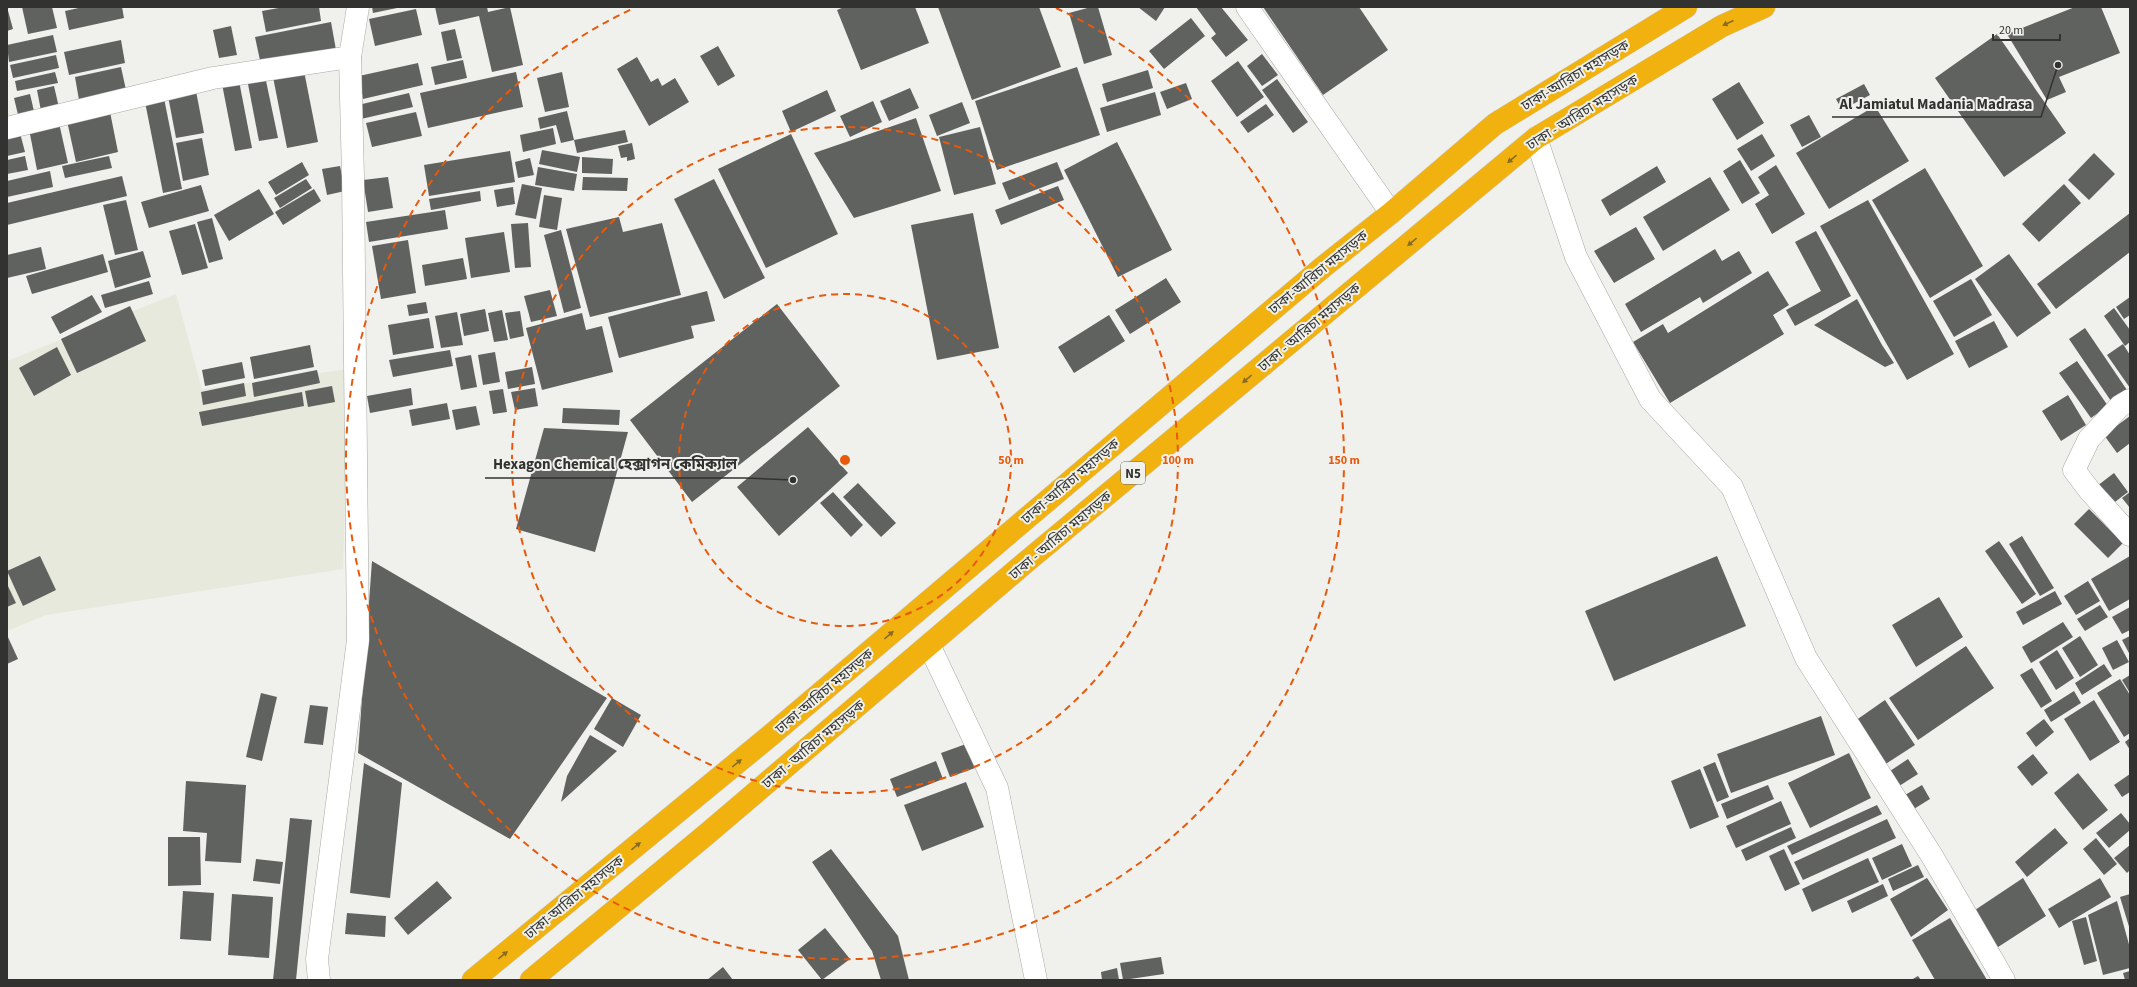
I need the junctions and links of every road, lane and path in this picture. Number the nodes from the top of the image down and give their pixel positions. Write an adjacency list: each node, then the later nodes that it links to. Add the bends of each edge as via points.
1 (358, 7): 5 (street)
2 (1247, 7): 8 (street)
3 (1686, 7): 8 (highway, ঢাকা-আরিচা মহাসড়ক / N5, via 1495,124)
4 (1764, 7): 7 (highway, ঢাকা - আরিচা মহাসড়ক / N5, one-way to 7, via 1722,26)
5 (350, 57): 6 (street, via 213,78); 12 (street, via 358,640 317,959)
6 (7, 128)
7 (1536, 138): 11 (highway, ঢাকা - আরিচা মহাসড়ক / N5, one-way to 11); 16 (street, via 1576,257 1650,398 1732,487 1806,658 1932,856)
8 (1391, 213): 13 (highway, ঢাকা-আরিচা মহাসড়ক / N5, one-way to 8, via 771,735 1316,272)
9 (2130, 400): 10 (street, via 2120,406 2089,439 2074,470)
10 (2130, 535)
11 (929, 646): 14 (highway, ঢাকা - আরিচা মহাসড়ক / N5); 15 (street, via 997,788)
12 (320, 980)
13 (473, 980)
14 (531, 980)
15 (1036, 980)
16 (2004, 980)

